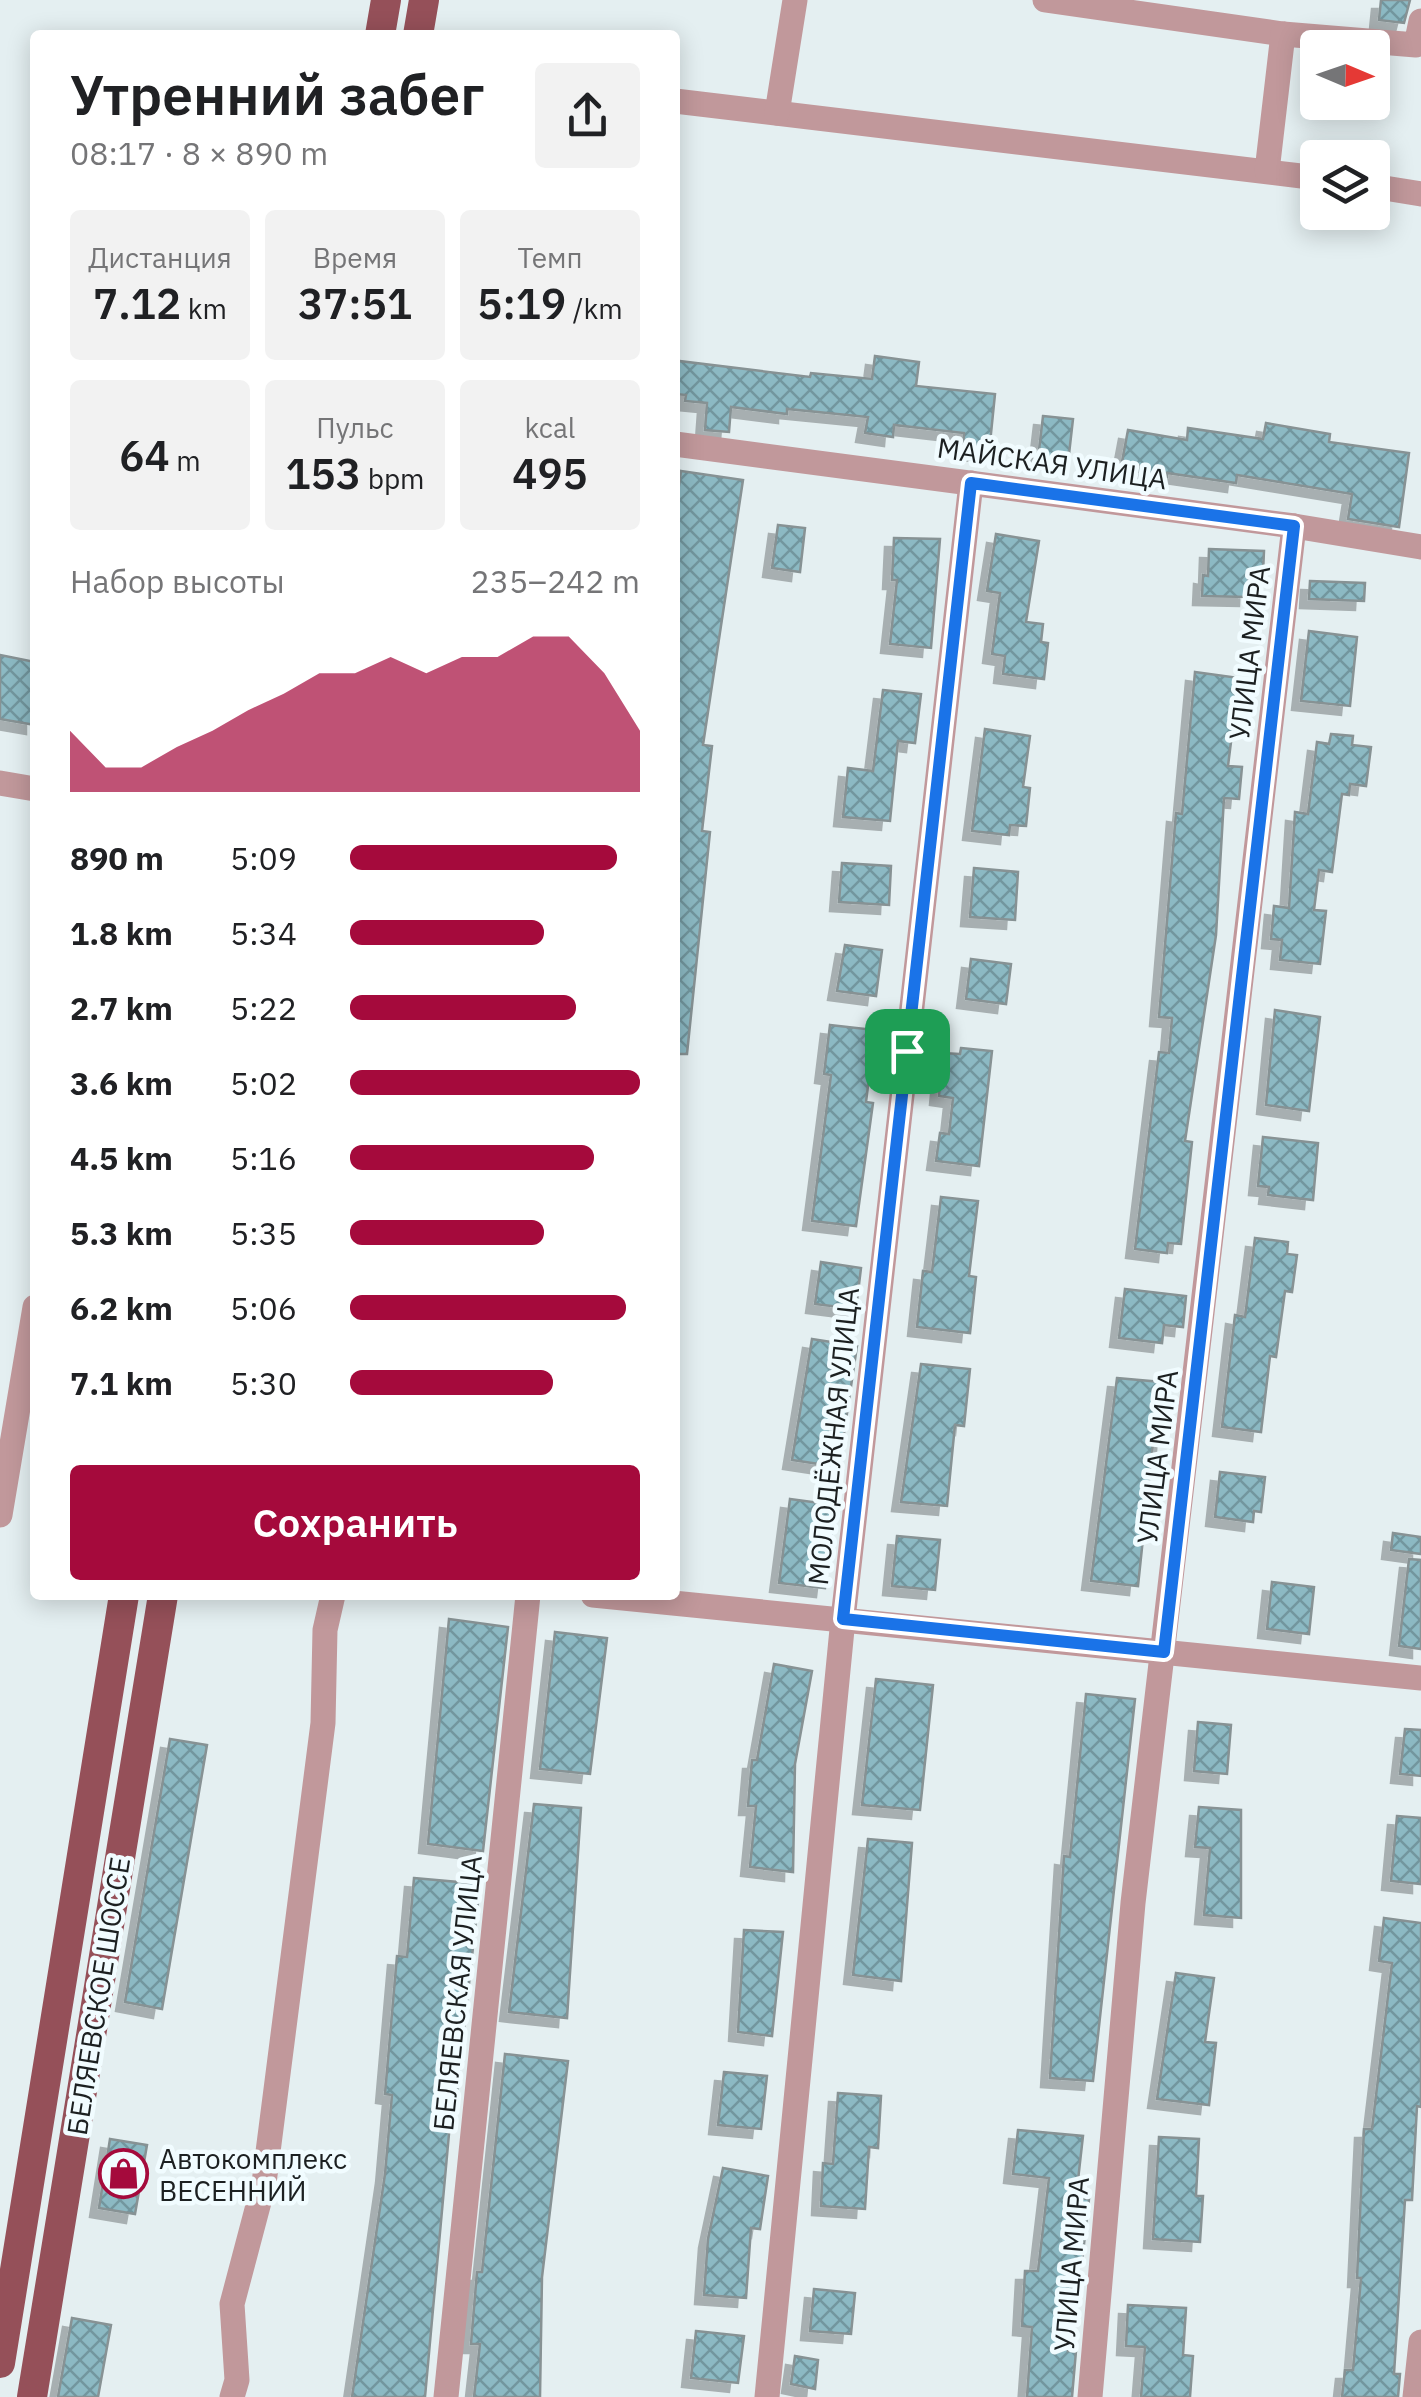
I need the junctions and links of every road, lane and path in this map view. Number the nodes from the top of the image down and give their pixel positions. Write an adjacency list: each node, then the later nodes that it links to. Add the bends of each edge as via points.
1 (386, 0): 6 (main road)
2 (424, 0): 7 (main road)
3 (795, 0): 11 (street)
4 (1045, 0): 5 (street)
5 (1095, 3): 9 (street)
6 (381, 30)
7 (419, 30)
8 (1419, 33): 9 (street)
9 (1284, 34): 12 (street)
10 (680, 102): 11 (street)
11 (778, 114): 12 (street)
12 (1267, 170): 13 (street)
13 (1300, 175)
14 (1390, 189): 15 (street)
15 (1421, 194)
16 (680, 445): 17 (street, МАЙСКАЯ УЛИЦА)
17 (971, 483): 18 (street, МАЙСКАЯ УЛИЦА); 29 (street, МОЛОДЁЖНАЯ УЛИЦА)
18 (1294, 526): 19 (street, МАЙСКАЯ УЛИЦА); 30 (street, УЛИЦА МИРА)
19 (1421, 548)
20 (0, 784): 21 (street)
21 (30, 789)
22 (30, 1337): 23 (street)
23 (0, 1515)
24 (123, 1600): 33 (main road, БЕЛЯЕВСКОЕ ШОССЕ)
25 (162, 1600): 34 (main road, БЕЛЯЕВСКОЕ ШОССЕ)
26 (332, 1600): 35 (street, via 323,1723 264,2183 232,2304)
27 (527, 1600): 36 (street, БЕЛЯЕВСКАЯ УЛИЦА)
28 (645, 1600): 29 (street)
29 (843, 1619): 30 (street); 37 (street, МОЛОДЁЖНАЯ УЛИЦА)
30 (1164, 1652): 31 (street); 38 (street, УЛИЦА МИРА, via 1133,1903)
31 (1421, 1678)
32 (1421, 2342): 39 (street)
33 (0, 2363)
34 (32, 2397)
35 (232, 2397)
36 (446, 2397)
37 (767, 2397)
38 (1090, 2397)
39 (1416, 2397)

